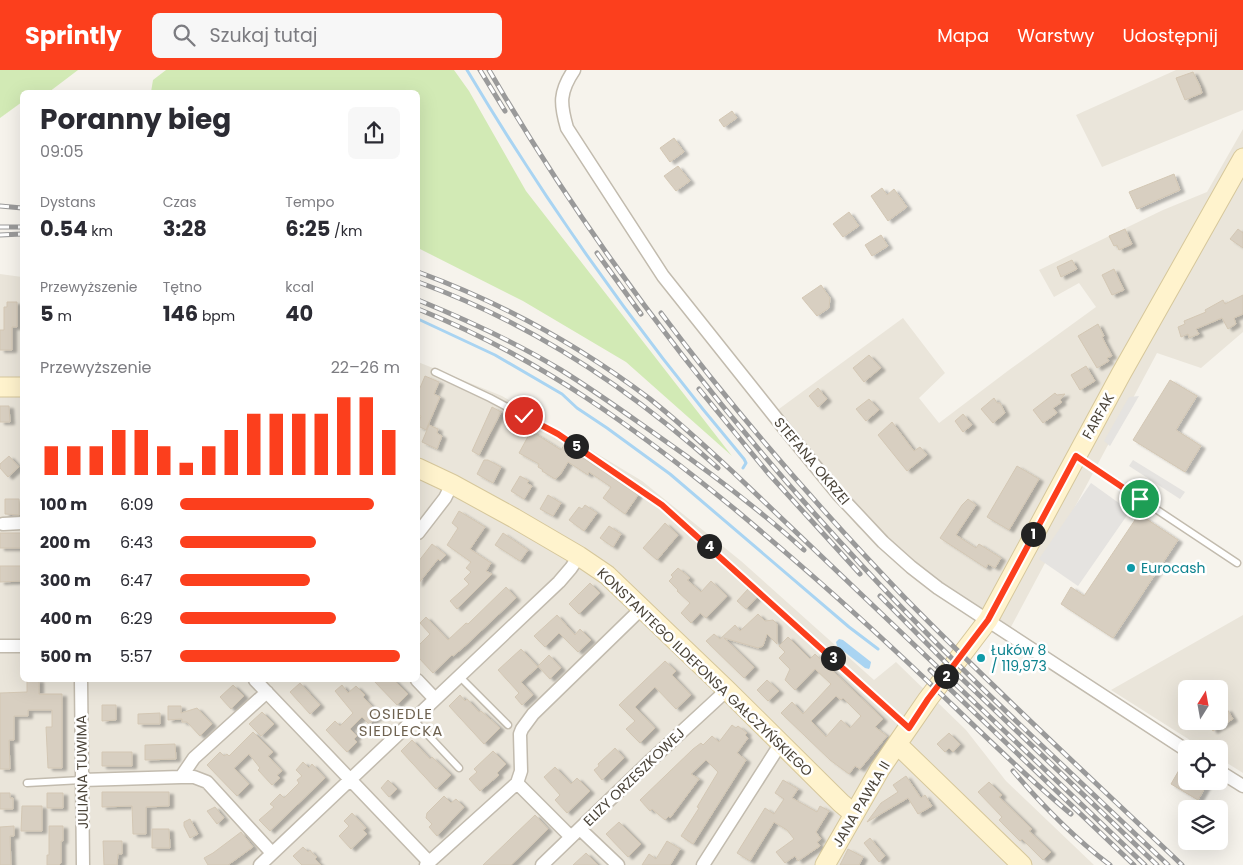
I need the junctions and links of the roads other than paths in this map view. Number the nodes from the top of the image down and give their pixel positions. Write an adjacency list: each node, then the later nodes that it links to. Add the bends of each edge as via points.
1 (574, 70): 15 (street, STEFANA OKRZEI, via 566,82 560,106 567,128 663,276 813,464 883,542 938,588)
2 (1243, 158): 6 (street, FARFAK)
3 (435, 372): 27 (lane, via 558,434 662,505)
4 (0, 387): 5 (street)
5 (20, 387)
6 (1076, 456): 13 (lane); 15 (street, FARFAK)
7 (420, 469): 8 (street, KONSTANTEGO ILDEFONSA GAŁCZYŃSKIEGO)
8 (452, 484): 11 (street); 12 (street, KONSTANTEGO ILDEFONSA GAŁCZYŃSKIEGO)
9 (3, 524): 10 (street)
10 (20, 524)
11 (420, 530)
12 (580, 556): 14 (street, KONSTANTEGO ILDEFONSA GAŁCZYŃSKIEGO, via 607,575); 18 (street, via 559,582)
13 (1237, 563)
14 (642, 608): 22 (street, KONSTANTEGO ILDEFONSA GAŁCZYŃSKIEGO); 37 (street, via 532,714 522,729)
15 (988, 620): 27 (street, FARFAK); 30 (street, STEFANA OKRZEI)
16 (0, 646): 17 (street)
17 (20, 646)
18 (459, 676): 24 (street); 26 (lane)
19 (81, 682): 35 (street, JULIANA TUWIMA)
20 (257, 682): 23 (street)
21 (419, 682): 24 (street)
22 (727, 690): 28 (street, KONSTANTEGO ILDEFONSA GAŁCZYŃSKIEGO); 40 (street, ELIZY ORZESZKOWEJ)
23 (266, 692): 32 (street, via 194,758); 34 (street)
24 (435, 699): 25 (street)
25 (413, 719): 31 (lane); 34 (street)
26 (508, 725)
27 (909, 728): 29 (street, FARFAK)
28 (781, 743): 39 (street, KONSTANTEGO ILDEFONSA GAŁCZYŃSKIEGO); 47 (street)
29 (897, 744): 39 (street, JANA PAWŁA II); 49 (street)
30 (1178, 745)
31 (459, 768)
32 (180, 777): 35 (street); 41 (street, via 194,777 207,782)
33 (1228, 777): 38 (street)
34 (350, 779): 41 (street); 42 (street)
35 (82, 780): 36 (lane); 43 (street, JULIANA TUWIMA)
36 (27, 783)
37 (517, 783): 40 (street); 42 (street)
38 (1243, 786)
39 (854, 814): 48 (street, JANA PAWŁA II)
40 (575, 833): 45 (street, ELIZY ORZESZKOWEJ); 46 (street)
41 (272, 853): 44 (street)
42 (427, 864)
43 (83, 865)
44 (260, 865)
45 (542, 865)
46 (618, 865)
47 (703, 865)
48 (825, 865)
49 (1022, 865)

